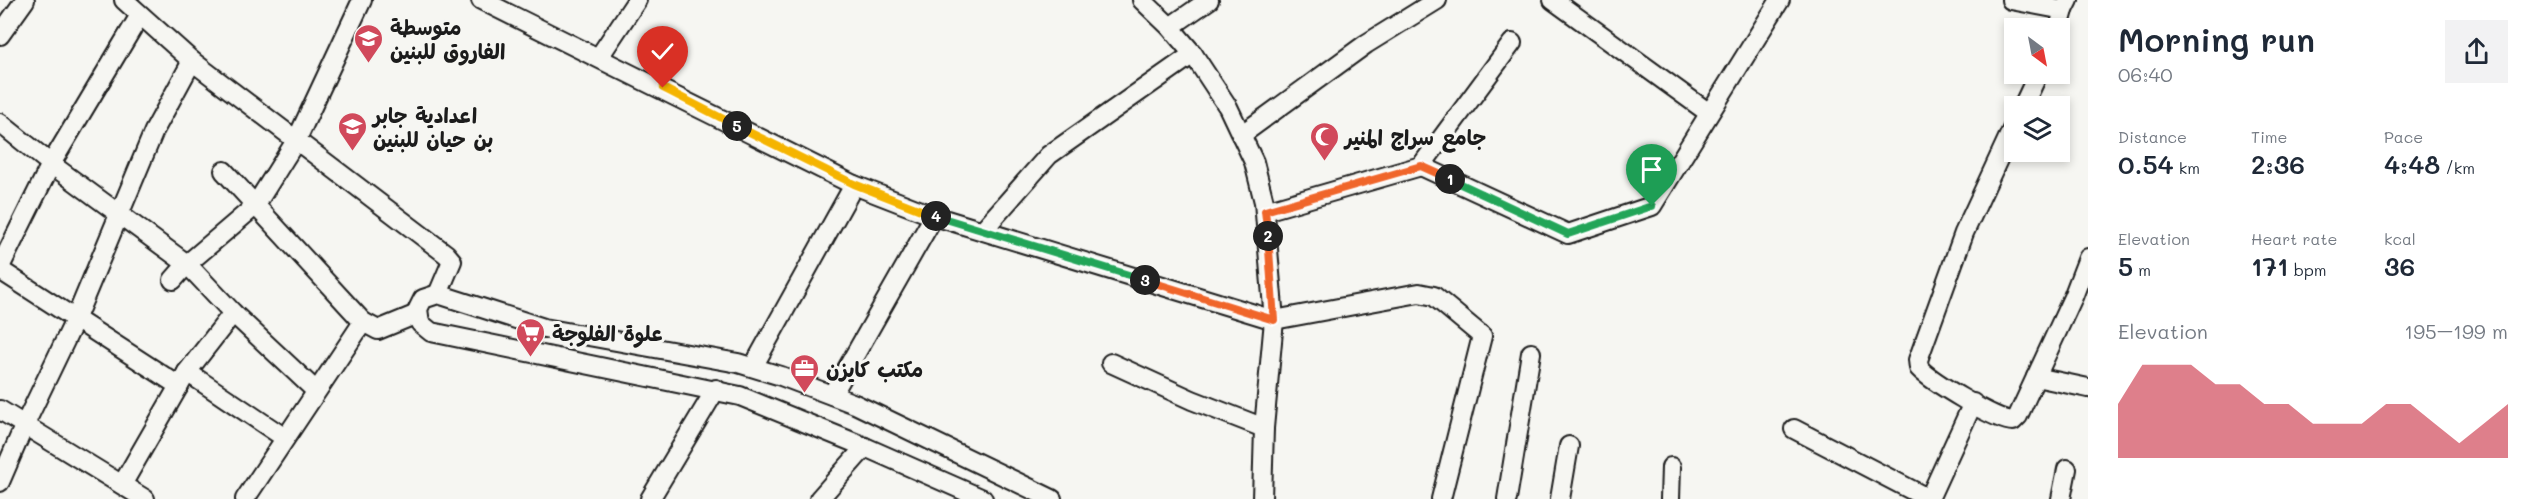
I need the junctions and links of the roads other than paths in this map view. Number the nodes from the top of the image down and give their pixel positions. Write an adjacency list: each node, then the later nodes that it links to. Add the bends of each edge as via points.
1 (25, 0): 15 (street)
2 (124, 0): 13 (street)
3 (362, 0): 23 (street)
4 (481, 0): 18 (street)
5 (637, 0): 18 (street)
6 (1142, 0): 14 (street)
7 (1209, 0): 14 (street)
8 (1437, 0): 22 (street, via 1366,44)
9 (1552, 0): 20 (street)
10 (1780, 0): 20 (street)
11 (2011, 0): 12 (street)
12 (2066, 5)
13 (140, 15): 19 (street); 25 (street)
14 (1170, 27): 17 (street)
15 (0, 35)
16 (1512, 43): 26 (street)
17 (1193, 54): 22 (street, via 1228,107); 33 (street, via 1049,155)
18 (599, 57): 28 (street)
19 (192, 61): 23 (street); 31 (street, via 154,131)
20 (1709, 113): 26 (street, via 1652,206 1568,234)
21 (0, 123): 25 (street)
22 (1241, 135): 30 (street, via 1254,162)
23 (297, 139): 29 (street); 38 (street, via 446,254 452,261)
24 (2004, 147): 54 (street, via 1964,233 1918,360 1918,368 1926,376)
25 (51, 164): 31 (street); 35 (street)
26 (1421, 166): 30 (street)
27 (224, 171): 29 (street)
28 (854, 184): 32 (street); 47 (street)
29 (255, 206): 36 (street); 44 (street)
30 (1265, 211): 43 (street)
31 (118, 213): 36 (street); 42 (street)
32 (934, 216): 33 (street); 53 (street)
33 (983, 230): 43 (street)
34 (2088, 258): 39 (street)
35 (1, 264): 42 (street)
36 (187, 264): 37 (street); 40 (street)
37 (173, 280)
38 (438, 294): 41 (street, via 423,299); 47 (street, via 544,328)
39 (2081, 300): 48 (street)
40 (232, 314): 49 (street); 52 (street)
41 (417, 314): 44 (street, via 378,330); 51 (street, via 423,327 431,332)
42 (75, 320): 49 (street); 56 (street)
43 (1274, 320): 57 (street); 73 (street, via 1427,293 1482,336)
44 (363, 322): 52 (street)
45 (1532, 353): 74 (street)
46 (1111, 363): 57 (street)
47 (753, 367): 53 (street)
48 (2036, 377): 50 (street); 54 (street, via 2013,421)
49 (183, 379): 59 (street); 65 (street)
50 (2088, 388)
51 (716, 389): 60 (street); 68 (street)
52 (316, 391): 59 (street)
53 (832, 395): 71 (street)
54 (1973, 404): 77 (street)
55 (0, 410): 56 (street)
56 (25, 424): 64 (street); 65 (street)
57 (1264, 428): 72 (street)
58 (1794, 429): 77 (street)
59 (285, 438): 67 (street)
60 (865, 447): 66 (street); 69 (street)
61 (1569, 447): 75 (street)
62 (1671, 468): 76 (street)
63 (2067, 469): 78 (street)
64 (0, 482)
65 (131, 493)
66 (958, 494): 70 (street)
67 (244, 499)
68 (650, 499)
69 (819, 499)
70 (983, 499)
71 (1052, 499)
72 (1262, 499)
73 (1441, 499)
74 (1508, 499)
75 (1560, 499)
76 (1670, 499)
77 (1929, 499)
78 (2061, 499)

